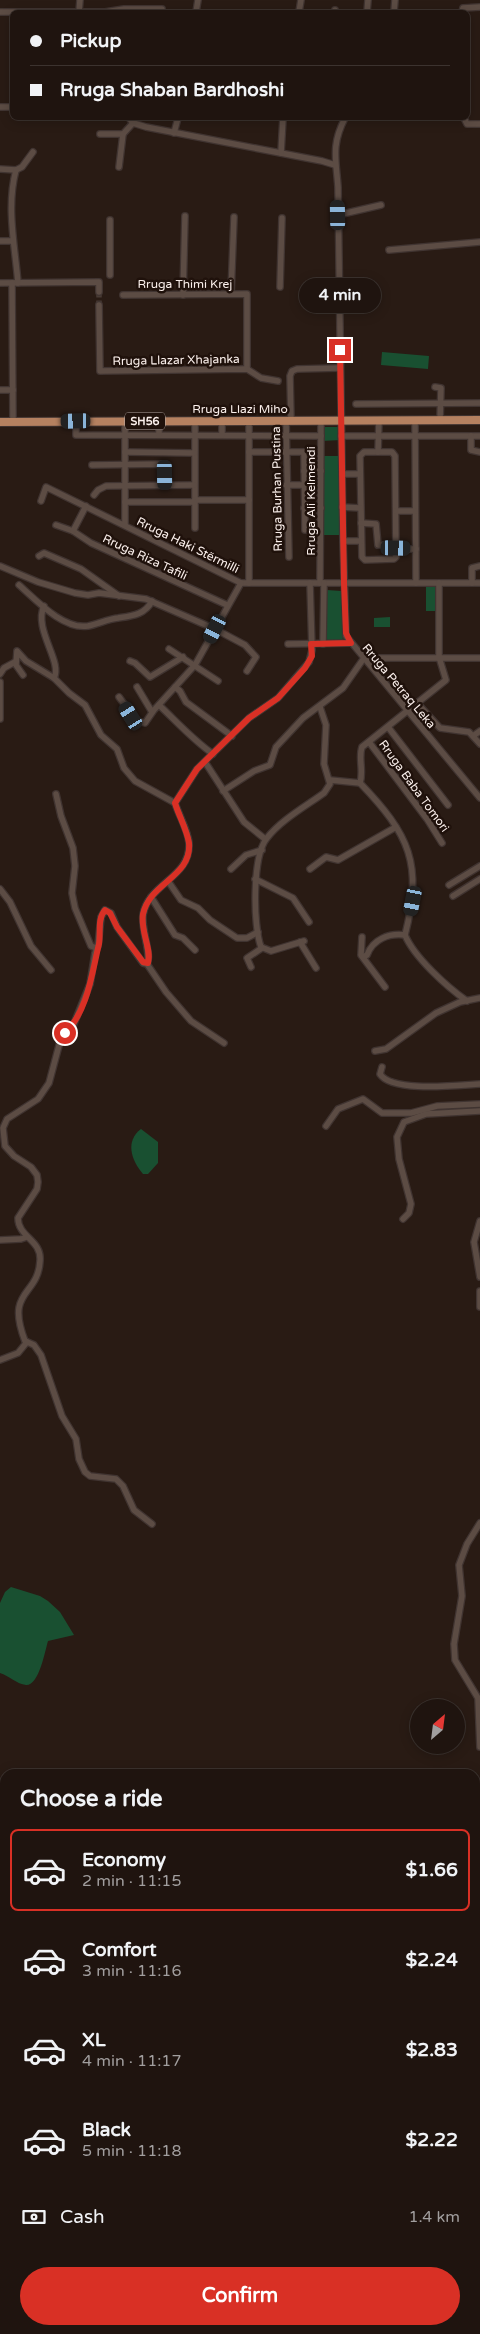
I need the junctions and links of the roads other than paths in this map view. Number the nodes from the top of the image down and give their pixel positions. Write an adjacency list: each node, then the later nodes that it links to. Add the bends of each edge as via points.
1 (480, 6): 4 (street)
2 (162, 9): 3 (street)
3 (118, 10)
4 (462, 10)
5 (131, 120): 11 (street); 13 (street)
6 (177, 120): 11 (street)
7 (283, 120): 15 (street)
8 (344, 120): 16 (street, Rruga Petraq Leka, via 335,142)
9 (465, 120): 10 (street, via 467,124)
10 (480, 124)
11 (174, 133): 15 (street)
12 (100, 134): 13 (street)
13 (123, 134): 17 (street)
14 (33, 152): 19 (street)
15 (280, 154): 16 (street)
16 (335, 166): 21 (street, Rruga Petraq Leka)
17 (119, 167)
18 (0, 169): 19 (street)
19 (16, 170): 27 (street, via 12,194)
20 (381, 205): 21 (street)
21 (338, 215): 39 (street, Rruga Petraq Leka)
22 (185, 216): 37 (street)
23 (234, 217): 35 (street)
24 (282, 218): 33 (street)
25 (110, 220): 30 (street)
26 (0, 241): 27 (street)
27 (12, 241): 32 (street)
28 (480, 242): 29 (street)
29 (389, 250)
30 (110, 275)
31 (0, 283): 32 (street)
32 (15, 283): 34 (street, via 99,282); 44 (street)
33 (280, 288)
34 (99, 292)
35 (232, 294): 37 (street, Rruga Thimi Krej); 40 (street, Rruga Thimi Krej, via 247,294)
36 (123, 295): 37 (street, Rruga Thimi Krej)
37 (183, 295)
38 (99, 305): 40 (street, Rruga Llazar Xhajanka, via 100,371)
39 (340, 368): 41 (street, via 294,370); 51 (street, Rruga Petraq Leka)
40 (247, 369): 41 (street, Rruga Llazar Xhajanka, via 261,378)
41 (290, 381): 49 (street, Rruga Burhan Pustina)
42 (435, 387): 45 (street, via 441,388)
43 (0, 390): 44 (street)
44 (13, 390): 62 (street)
45 (441, 403): 46 (street); 47 (street); 54 (street)
46 (480, 403)
47 (356, 404)
48 (249, 420): 49 (main road, Rruga Llazi Miho / SH56); 60 (main road, Rruga Llazi Miho / SH56); 68 (street)
49 (288, 420): 50 (main road, Rruga Llazi Miho / SH56); 66 (street, Rruga Burhan Pustina)
50 (321, 420): 51 (main road, Rruga Llazi Miho / SH56); 69 (street, Rruga Ali Kelmendi)
51 (340, 420): 52 (main road, Rruga Llazi Miho / SH56); 70 (street, Rruga Petraq Leka)
52 (379, 420): 53 (main road, Rruga Llazi Miho / SH56); 71 (street)
53 (415, 420): 54 (main road, Rruga Llazi Miho / SH56); 72 (street)
54 (440, 420): 55 (main road, Rruga Llazi Miho / SH56)
55 (480, 420)
56 (76, 421): 57 (main road, Rruga Llazi Miho / SH56); 62 (main road, Rruga Llazi Miho / SH56); 63 (street, via 76,435)
57 (125, 421): 58 (main road, Rruga Llazi Miho / SH56); 63 (street)
58 (159, 421): 59 (main road, Rruga Llazi Miho / SH56); 64 (street)
59 (194, 421): 60 (main road, Rruga Llazi Miho / SH56); 67 (street)
60 (222, 421): 65 (street)
61 (0, 422): 62 (main road, Rruga Llazi Miho / SH56)
62 (13, 422)
63 (125, 435): 64 (street); 76 (street)
64 (159, 435): 67 (street)
65 (222, 435): 67 (street); 68 (street)
66 (286, 435): 68 (street); 69 (street); 75 (street, Rruga Burhan Pustina)
67 (194, 436): 80 (street)
68 (249, 436): 77 (street)
69 (321, 436): 84 (street, Rruga Ali Kelmendi)
70 (341, 436): 71 (street); 85 (street, Rruga Petraq Leka)
71 (378, 436): 72 (street); 78 (street)
72 (415, 436): 73 (street); 103 (street)
73 (471, 436): 74 (street); 79 (street, via 471,450)
74 (480, 436)
75 (286, 451): 77 (street); 83 (street, via 304,452); 90 (street, Rruga Burhan Pustina)
76 (125, 452): 80 (street); 82 (street)
77 (249, 452): 93 (street)
78 (378, 452): 86 (street, via 361,454); 102 (street, via 392,452 395,456)
79 (480, 452)
80 (194, 453): 89 (street)
81 (92, 465): 82 (street)
82 (125, 465): 87 (street); 88 (street, via 165,464)
83 (304, 471): 84 (street); 91 (street)
84 (321, 472): 100 (street, Rruga Ali Kelmendi)
85 (342, 474): 86 (street); 98 (street, Rruga Petraq Leka)
86 (359, 474): 101 (street)
87 (125, 485): 88 (street); 92 (street, via 103,487); 96 (street)
88 (166, 485): 89 (street)
89 (194, 485): 95 (street)
90 (286, 485): 91 (street); 115 (street, Rruga Burhan Pustina)
91 (304, 485): 99 (street)
92 (94, 494)
93 (249, 500): 95 (street); 119 (street)
94 (40, 501): 97 (street, Rruga Haki Stërmilli, via 46,487)
95 (194, 501): 96 (street); 107 (street)
96 (125, 502): 106 (street)
97 (86, 506): 106 (street, Rruga Haki Stërmilli); 108 (street)
98 (342, 507): 101 (street); 110 (street, Rruga Petraq Leka)
99 (304, 508): 100 (street); 109 (street)
100 (321, 508): 121 (street, Rruga Ali Kelmendi)
101 (360, 508): 104 (street)
102 (396, 511): 103 (street); 112 (street)
103 (415, 511): 113 (street)
104 (360, 523): 111 (street); 112 (street, via 376,524 378,546)
105 (56, 525): 108 (street, Rruga Riza Tafili)
106 (125, 525): 118 (street, Rruga Haki Stërmilli)
107 (195, 528)
108 (73, 530): 131 (street, Rruga Riza Tafili, via 91,543)
109 (304, 530)
110 (343, 541): 111 (street); 122 (street, Rruga Petraq Leka)
111 (361, 541): 112 (street, via 365,560 394,559)
112 (396, 547): 113 (street)
113 (416, 549): 123 (street)
114 (39, 556): 128 (street, via 44,553 75,566)
115 (289, 557)
116 (0, 566): 128 (street, via 75,593)
117 (480, 566): 125 (street, via 472,568)
118 (240, 583): 119 (street, Rruga Haki Stërmilli); 131 (street)
119 (248, 583): 120 (street, Rruga Haki Stërmilli)
120 (310, 583): 121 (street, Rruga Haki Stërmilli); 135 (street)
121 (322, 583): 122 (street, Rruga Haki Stërmilli); 136 (street, Rruga Ali Kelmendi)
122 (344, 583): 123 (street, Rruga Haki Stërmilli); 133 (street, Rruga Petraq Leka, via 346,633)
123 (416, 583): 124 (street, Rruga Haki Stërmilli)
124 (439, 583): 125 (street, Rruga Haki Stërmilli); 138 (street)
125 (472, 583): 126 (street, Rruga Haki Stërmilli)
126 (480, 583)
127 (19, 586): 130 (street)
128 (119, 596): 129 (street)
129 (152, 601): 130 (street, via 139,614 89,626 65,621); 132 (street)
130 (44, 606): 148 (street, via 41,619 56,668)
131 (227, 606): 132 (street)
132 (215, 629): 144 (street); 145 (street, via 245,645 256,655)
133 (351, 643): 136 (street); 140 (street, Rruga Petraq Leka)
134 (288, 644): 135 (street)
135 (311, 644): 136 (street); 164 (street, via 312,656 305,668 272,704 256,712)
136 (323, 644)
137 (169, 649): 139 (street)
138 (439, 657): 140 (street); 141 (street); 154 (street, via 446,680)
139 (183, 658): 142 (street, via 150,677); 144 (street)
140 (364, 658): 156 (street, via 343,688); 158 (street, Rruga Petraq Leka)
141 (480, 658)
142 (130, 661)
143 (15, 662): 146 (street); 147 (street); 148 (street, via 19,650 26,661)
144 (195, 665): 149 (street); 152 (street)
145 (247, 671)
146 (0, 674)
147 (23, 675)
148 (54, 678): 175 (street, via 85,705 101,735 116,749 129,775)
149 (218, 681)
150 (0, 682): 160 (street)
151 (137, 686): 157 (street)
152 (175, 687): 155 (street); 164 (street, via 186,702)
153 (120, 697): 161 (street)
154 (418, 704): 158 (street); 165 (street, via 440,728 469,732)
155 (159, 705): 157 (street); 168 (street, via 196,742)
156 (320, 707): 170 (street, via 326,725 324,764); 172 (street, via 303,718 276,747 270,765)
157 (152, 712): 161 (street, via 145,723)
158 (408, 712): 162 (street); 174 (street, Rruga Petraq Leka)
159 (128, 718): 161 (street)
160 (0, 719)
161 (137, 721)
162 (388, 727): 166 (street); 176 (street)
163 (480, 731): 165 (street)
164 (232, 736): 168 (street)
165 (473, 736): 167 (street)
166 (369, 742): 171 (street, via 361,749 363,771); 179 (street, Rruga Baba Tomori)
167 (480, 744)
168 (213, 754): 169 (street)
169 (205, 762): 172 (street); 175 (street)
170 (330, 780): 171 (street); 178 (street, via 330,786 324,793)
171 (360, 783): 177 (street)
172 (223, 791): 178 (street, via 244,822)
173 (56, 794): 195 (street, via 73,848 75,908 91,946)
174 (480, 798)
175 (175, 803): 186 (street, via 189,845 183,867)
176 (448, 805)
177 (396, 827): 183 (street, via 338,860 323,858); 193 (street, via 414,874 413,901)
178 (265, 839): 180 (street)
179 (442, 843)
180 (262, 850): 182 (street, via 246,855); 184 (street)
181 (480, 866): 187 (street)
182 (231, 869)
183 (310, 869)
184 (255, 879): 191 (street, via 293,898); 192 (street)
185 (480, 879): 189 (street)
186 (168, 881): 190 (street, via 159,886); 192 (street, via 181,900 198,908 237,938)
187 (449, 885)
188 (0, 889): 202 (street, via 10,902 31,946)
189 (453, 896)
190 (151, 897): 197 (street, via 175,935); 199 (street, via 142,927 149,959)
191 (309, 922)
192 (258, 932): 196 (street)
193 (405, 935): 198 (street, via 385,936); 205 (street, via 411,947 445,986)
194 (362, 937): 198 (street)
195 (96, 948): 199 (street, via 101,917 107,910 124,938); 215 (street, via 87,993 73,1026 61,1038 49,1083 38,1099 7,1119 3,1128 8,1150 37,1175 37,1189 18,1218 20,1229)
196 (262, 948): 200 (street, via 246,958); 201 (street, via 271,951 302,942)
197 (195, 950)
198 (363, 957): 203 (street)
199 (147, 964): 206 (street, via 191,1021)
200 (251, 967)
201 (316, 968)
202 (51, 970)
203 (385, 988)
204 (480, 998): 205 (street)
205 (467, 1001): 207 (street, via 432,1015 386,1049)
206 (224, 1043)
207 (375, 1052)
208 (382, 1067): 209 (street, via 380,1074 384,1078 402,1085)
209 (480, 1084)
210 (480, 1104): 212 (street, via 436,1106 410,1113 382,1113 363,1099 338,1109)
211 (480, 1110): 213 (street, via 426,1114 404,1122 398,1137 399,1159 411,1204)
212 (326, 1126)
213 (403, 1219)
214 (480, 1221): 217 (street, via 474,1242)
215 (27, 1237): 216 (street); 220 (street, via 38,1248 40,1262 36,1275 20,1299 18,1310)
216 (0, 1240)
217 (480, 1277)
218 (480, 1292): 219 (street)
219 (480, 1307)
220 (27, 1342): 221 (street, via 18,1353); 222 (street, via 34,1345 41,1355 62,1416 76,1439 85,1472 90,1476 116,1479 124,1486 134,1510)
221 (0, 1360)
222 (152, 1524)
223 (480, 1524): 224 (street, via 459,1565 462,1596 454,1644 455,1660 478,1698)
224 (480, 1747)

